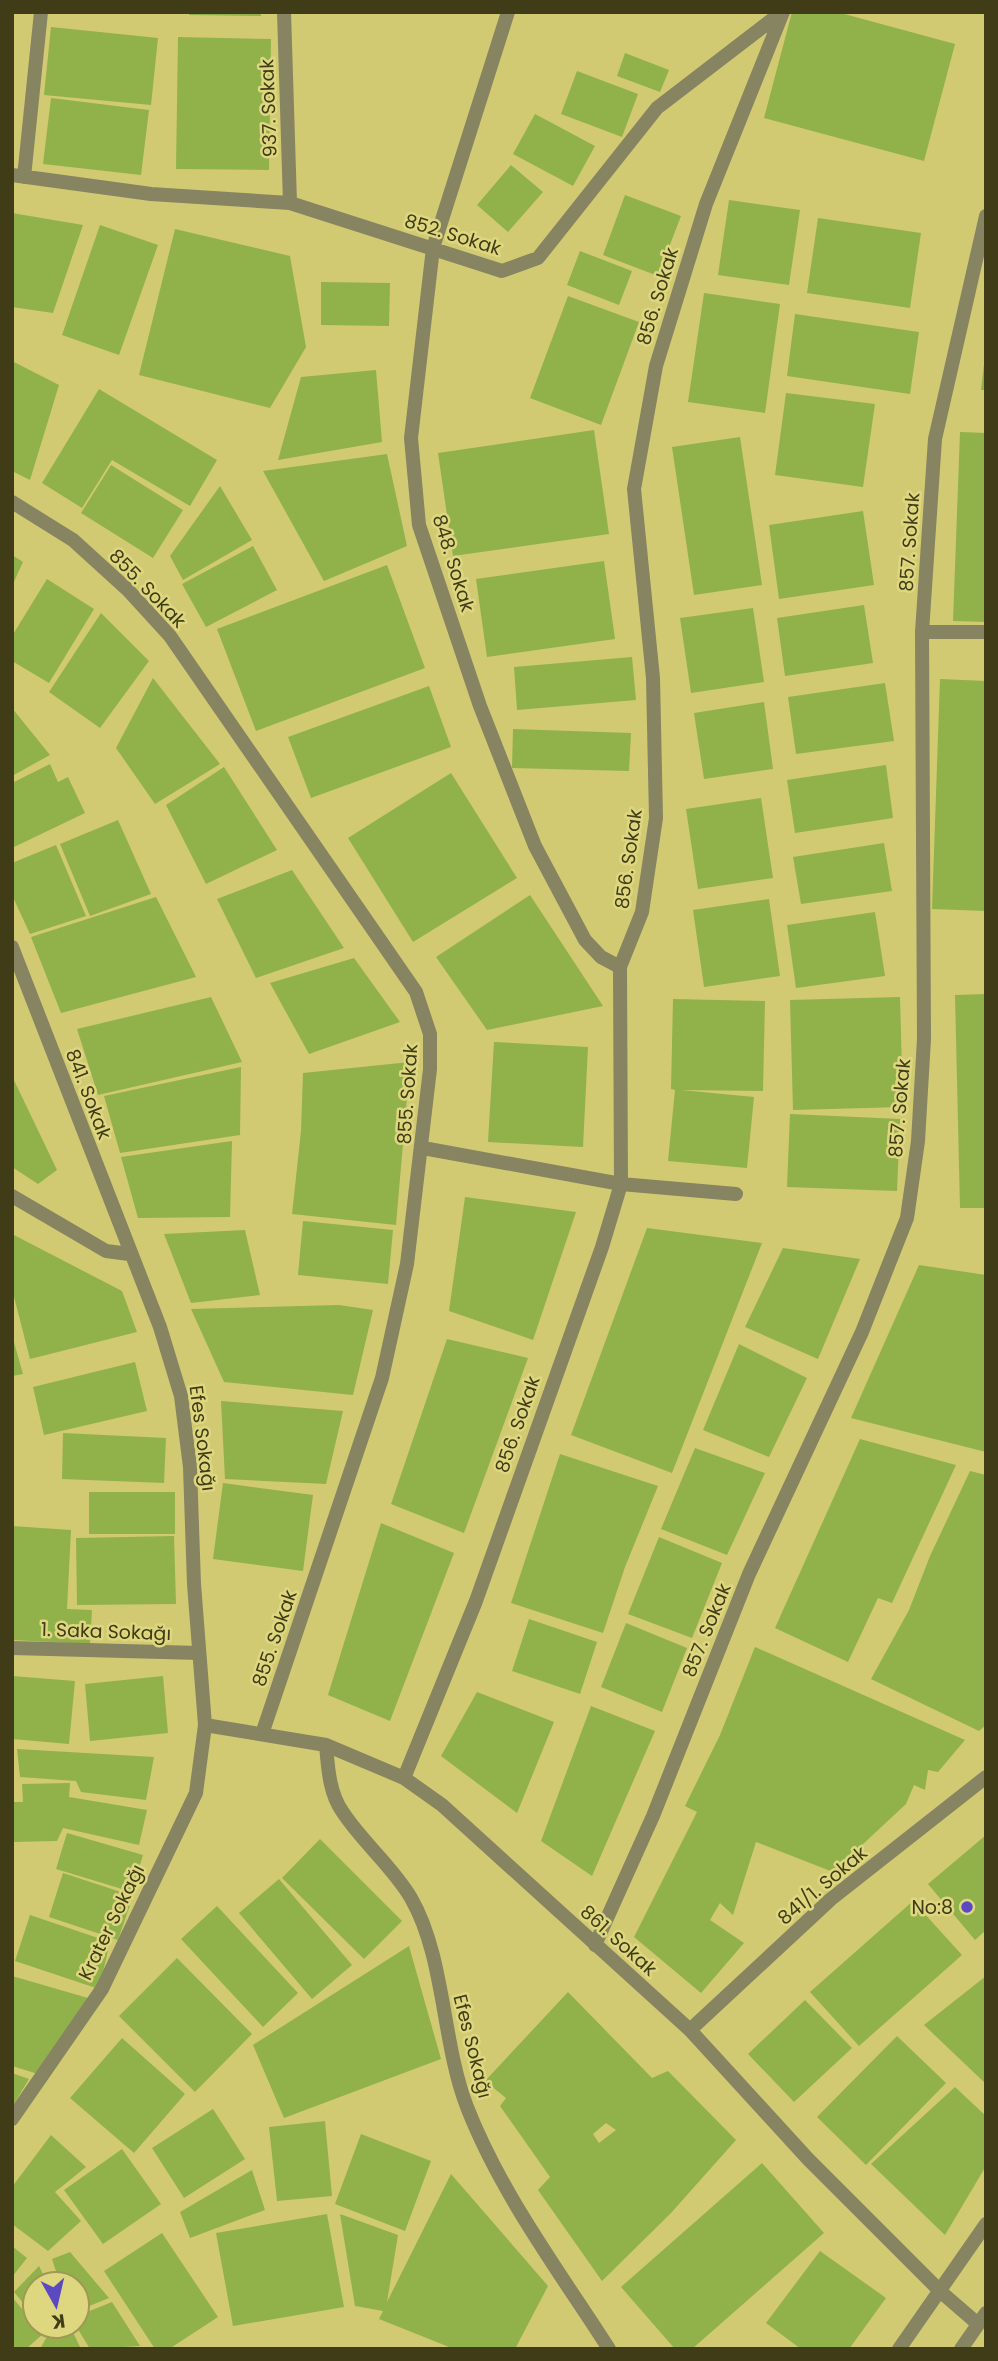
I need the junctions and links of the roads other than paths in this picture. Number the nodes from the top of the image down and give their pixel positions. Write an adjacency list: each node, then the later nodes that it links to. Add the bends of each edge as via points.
1 (41, 12): 5 (street)
2 (285, 12): 6 (street, 937. Sokak)
3 (508, 12): 8 (street, 848. Sokak)
4 (782, 12): 8 (street, 852. Sokak, via 657,108 538,258 502,271); 13 (street, 856. Sokak, via 706,204 656,366 634,489 653,678 656,818 642,912)
5 (18, 176): 6 (street, 852. Sokak, via 151,194)
6 (290, 203): 8 (street, 852. Sokak)
7 (986, 216): 10 (street, 857. Sokak, via 935,439)
8 (433, 248): 13 (street, 848. Sokak, via 411,438 419,525 480,706 535,846 584,940)
9 (12, 502): 14 (street, 855. Sokak, via 72,540 170,636 416,992 430,1034)
10 (922, 632): 11 (street); 26 (street, 857. Sokak, via 924,1039 918,1141 907,1218 862,1332 749,1574 653,1816)
11 (986, 632)
12 (12, 947): 18 (street, 841. Sokak)
13 (620, 967): 15 (street, 856. Sokak)
14 (423, 1148): 15 (street); 22 (street, 855. Sokak, via 407,1264 382,1378)
15 (621, 1184): 16 (street); 25 (street, 856. Sokak, via 476,1601)
16 (736, 1194)
17 (12, 1196): 18 (street, via 106,1251)
18 (129, 1254): 20 (street, Efes Sokağı, via 160,1327 181,1396 190,1467)
19 (12, 1648): 20 (street, 1. Saka Sokağı)
20 (199, 1653): 21 (street, Efes Sokağı)
21 (205, 1725): 22 (street, 861. Sokak); 28 (street, Krater Sokağı, via 196,1793 102,1989)
22 (262, 1734): 23 (street, 861. Sokak)
23 (326, 1745): 25 (street, 861. Sokak); 32 (street, Efes Sokağı, via 330,1781 341,1810 411,1899 432,1955 467,2106 503,2182)
24 (986, 1777): 27 (street, 841/1. Sokak, via 831,1899)
25 (404, 1779): 26 (street, 861. Sokak, via 442,1805)
26 (595, 1945): 27 (street, 861. Sokak)
27 (690, 2030): 30 (street, 861. Sokak, via 808,2159)
28 (12, 2119)
29 (986, 2224): 30 (street)
30 (941, 2292): 31 (street, 861. Sokak); 33 (street)
31 (983, 2324): 34 (street)
32 (609, 2349)
33 (900, 2349)
34 (961, 2349)

